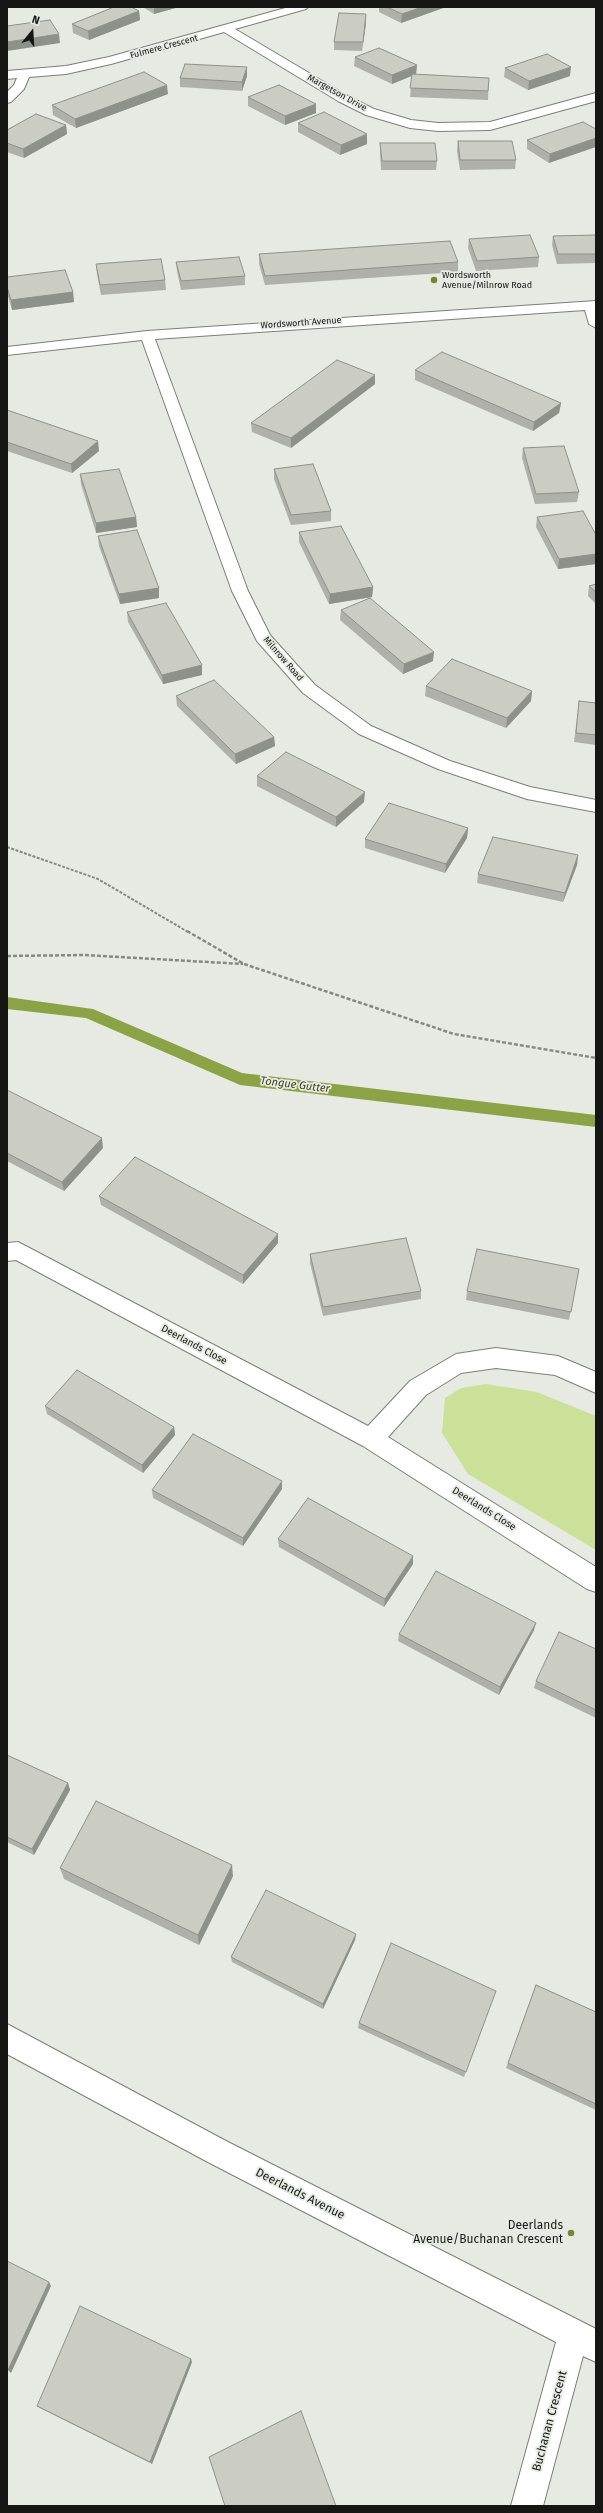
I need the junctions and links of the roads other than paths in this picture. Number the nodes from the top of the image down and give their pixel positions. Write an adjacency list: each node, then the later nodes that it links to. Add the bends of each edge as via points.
1 (302, 7): 2 (street, Fulmere Crescent)
2 (228, 30): 4 (street, Fulmere Crescent, via 66,70); 5 (street, Margetson Drive, via 342,98 370,112 410,124 438,128 490,126)
3 (7, 75): 4 (street, Fulmere Crescent)
4 (24, 75): 6 (street, via 20,86)
5 (596, 97)
6 (7, 99)
7 (593, 305): 8 (street); 9 (street, Wordsworth Avenue)
8 (596, 324)
9 (147, 335): 10 (street, Wordsworth Avenue); 11 (street, Milnrow Road, via 240,592 263,637 309,689 365,730 444,765 527,793)
10 (7, 351)
11 (596, 806)
12 (11, 1249): 14 (street, Deerlands Close)
13 (596, 1383): 14 (street, via 558,1366 496,1358 456,1364 418,1388)
14 (370, 1439): 15 (street, Deerlands Close, via 482,1507)
15 (596, 1581)
16 (7, 2038): 17 (street, Deerlands Avenue, via 216,2151)
17 (585, 2341): 18 (street, Buchanan Crescent)
18 (527, 2506)

